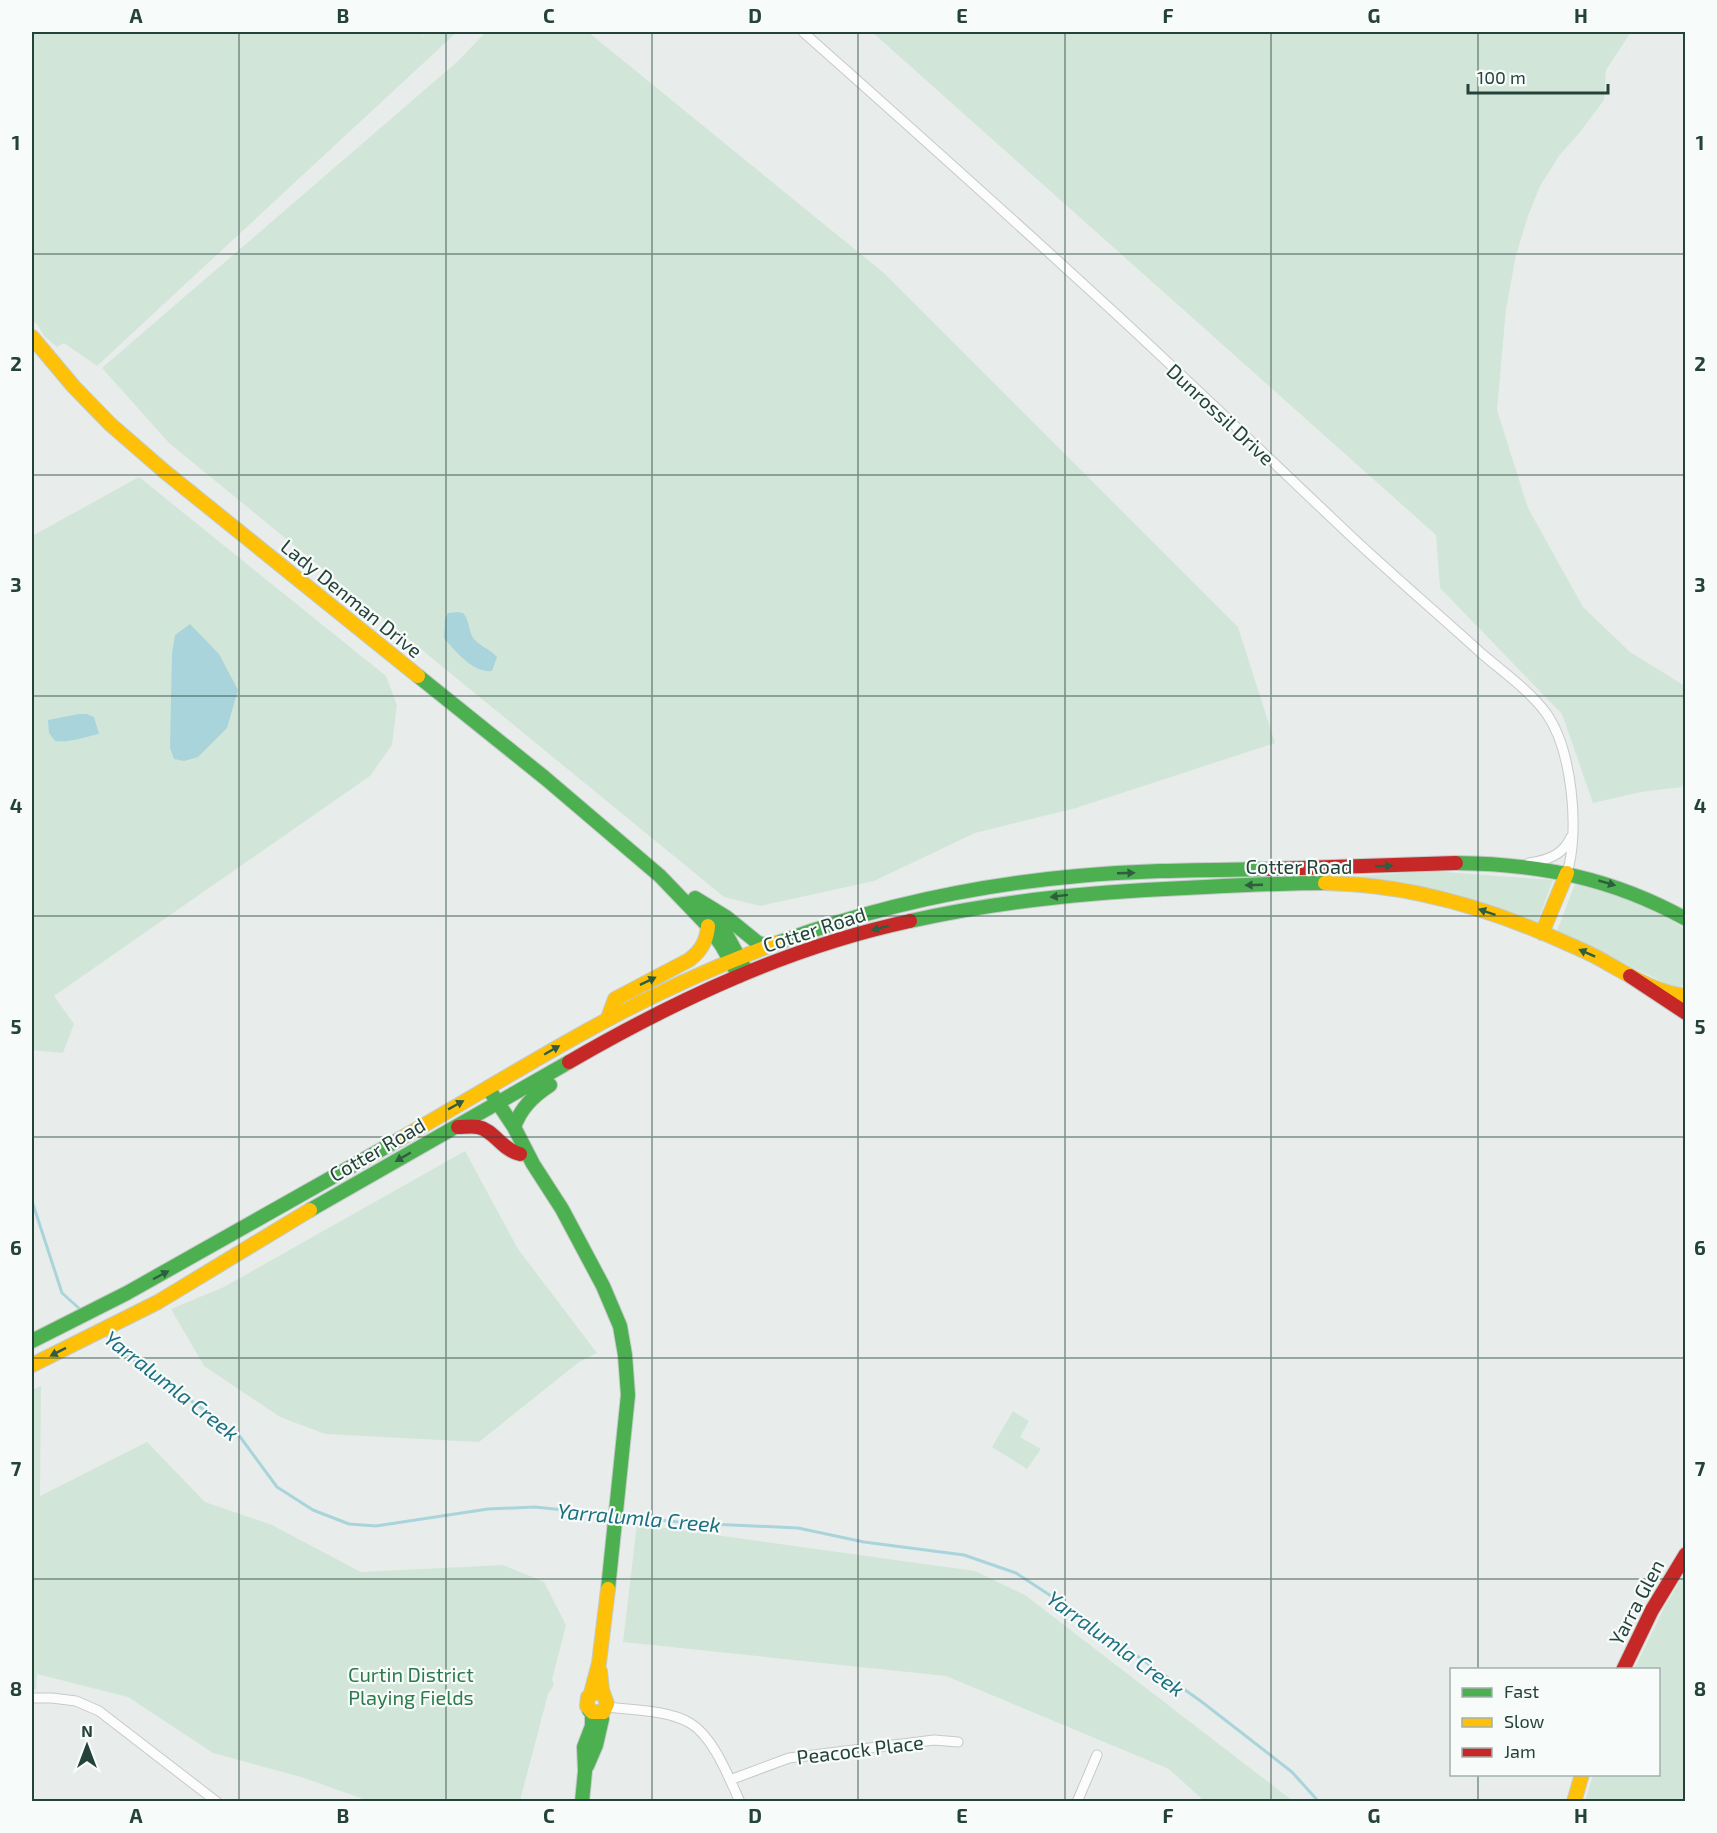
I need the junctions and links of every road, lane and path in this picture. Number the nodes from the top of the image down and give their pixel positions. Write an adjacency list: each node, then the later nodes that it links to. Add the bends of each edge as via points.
1 (803, 32): 3 (street, Dunrossil Drive, via 1534,700 1550,720 1565,756)
2 (32, 337): 6 (main road, Lady Denman Drive, via 110,424 164,471 545,778)
3 (1573, 833): 4 (street, via 1564,848 1549,859); 5 (street, Dunrossil Drive)
4 (1503, 864): 5 (main road, Cotter Road); 13 (main road, Cotter Road, one-way to 4, via 920,901 1056,878 1186,870)
5 (1567, 873): 7 (main road, Cotter Road, one-way to 7); 12 (main road)
6 (660, 876): 8 (main road, Lady Denman Drive); 11 (main road, Lady Denman Drive)
7 (1646, 897): 9 (main road); 10 (main road, Cotter Road)
8 (695, 898): 13 (main road, via 726,916 758,943); 14 (main road, Lady Denman Drive, via 724,930)
9 (1686, 910)
10 (1686, 919)
11 (708, 926): 14 (main road, Lady Denman Drive); 19 (main road, one-way to 11, via 615,999 699,952 705,944)
12 (1542, 933): 15 (main road, Cotter Road, one-way to 15, via 1440,898 1356,884 1115,891 1033,899 914,920 861,933); 16 (main road, Cotter Road, one-way to 12)
13 (768, 945): 14 (main road, Cotter Road)
14 (735, 958): 15 (main road, Lady Denman Drive); 19 (main road, Cotter Road)
15 (743, 974): 20 (main road, Cotter Road)
16 (1630, 976): 17 (main road, Cotter Road, via 1672,995); 18 (main road)
17 (1686, 996)
18 (1686, 1013)
19 (608, 1018): 21 (main road, Cotter Road, one-way to 19)
20 (622, 1034): 22 (main road, Cotter Road); 23 (main road, via 607,1053 531,1098)
21 (484, 1090): 22 (main road); 27 (main road, Cotter Road, one-way to 21, via 169,1271)
22 (494, 1106): 23 (main road); 24 (main road, Cotter Road); 25 (main road)
23 (514, 1127): 26 (main road)
24 (453, 1128): 25 (main road, via 480,1128 511,1152); 28 (main road, Cotter Road, one-way to 28, via 171,1294)
25 (520, 1154): 26 (main road)
26 (533, 1164): 32 (main road, via 603,1286 620,1326 626,1355 628,1395 599,1663)
27 (32, 1341)
28 (32, 1365)
29 (1686, 1554): 30 (main road, Yarra Glen, via 1647,1618)
30 (1624, 1668)
31 (32, 1698): 37 (street, via 76,1701 99,1711)
32 (599, 1703): 36 (street, via 669,1715 691,1723 707,1738); 38 (main road, via 592,1714 584,1747)
33 (958, 1742): 36 (street, Peacock Place, via 934,1740 809,1754)
34 (1097, 1755): 40 (street)
35 (1581, 1776): 41 (main road)
36 (730, 1780): 39 (street)
37 (211, 1800)
38 (582, 1802)
39 (740, 1802)
40 (1077, 1802)
41 (1574, 1802)

